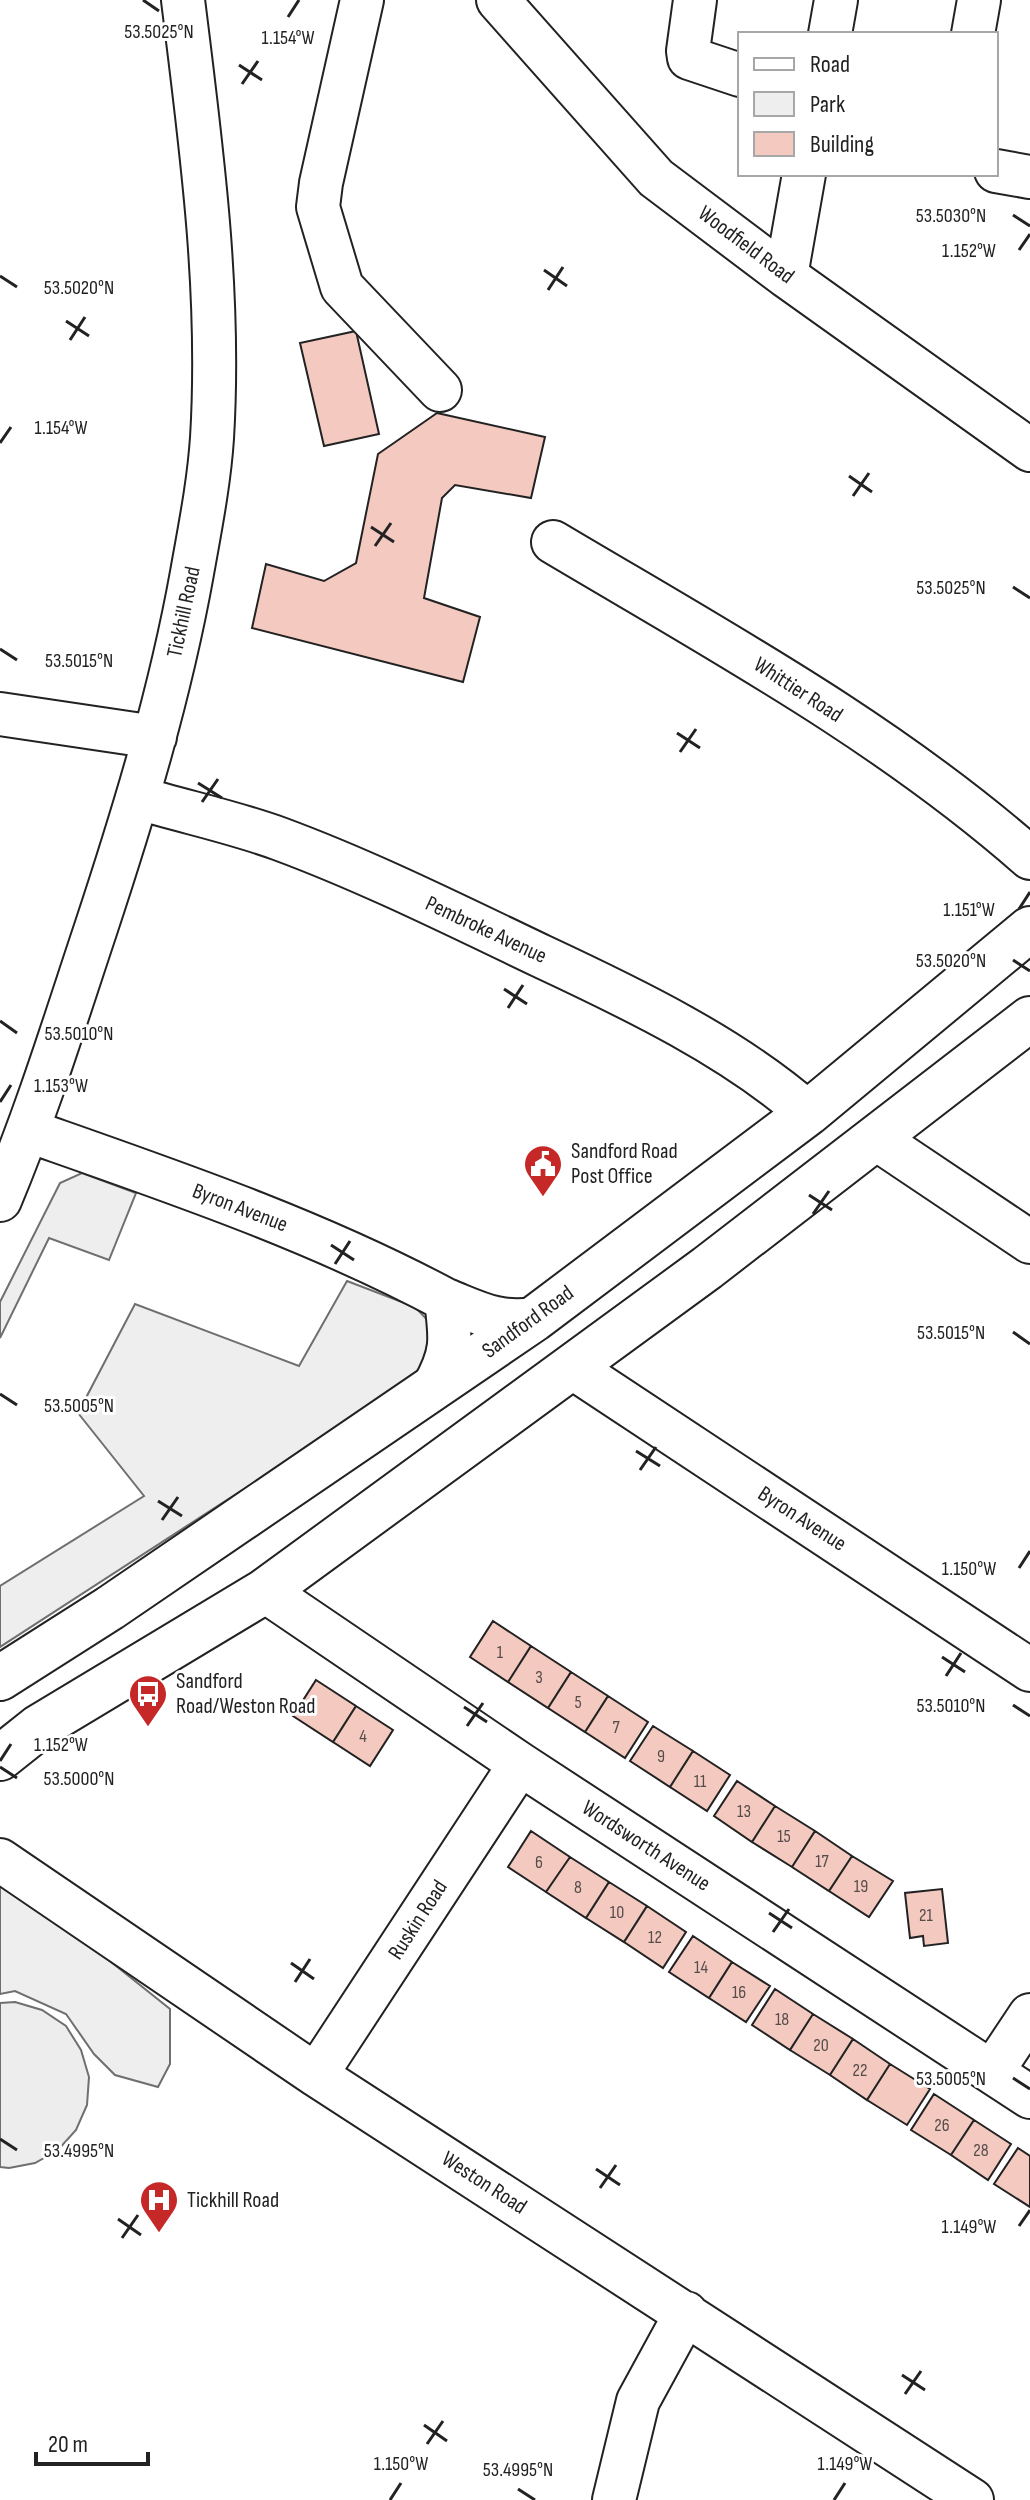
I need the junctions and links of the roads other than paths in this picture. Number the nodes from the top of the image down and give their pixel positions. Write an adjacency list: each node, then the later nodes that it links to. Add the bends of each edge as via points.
1 (183, 0): 19 (street, Tickhill Road, via 207,188 212,438 182,629)
2 (362, 0): 15 (street, via 318,207 342,287)
3 (498, 0): 7 (street, Woodfield Road)
4 (695, 0): 10 (street, via 689,58)
5 (836, 0): 8 (street)
6 (979, 0): 9 (street)
7 (528, 16): 14 (street, Woodfield Road, via 656,178)
8 (830, 32)
9 (973, 32)
10 (738, 74)
11 (998, 171): 13 (street)
12 (804, 176): 14 (street)
13 (1030, 177)
14 (786, 276): 16 (street, Woodfield Road)
15 (440, 390)
16 (1027, 440)
17 (553, 542): 21 (street, Whittier Road, via 787,681 936,782)
18 (0, 714): 19 (street)
19 (155, 737): 20 (street, Tickhill Road)
20 (139, 798): 24 (street, Pembroke Avenue, via 278,838 407,893 595,982 714,1046 775,1084); 25 (street, Tickhill Road)
21 (1030, 858)
22 (1030, 929): 24 (main road, Sandford Road)
23 (1030, 1019): 26 (main road)
24 (808, 1113): 30 (main road, Sandford Road)
25 (29, 1131): 27 (street, Tickhill Road); 29 (street, Byron Avenue, via 246,1207)
26 (875, 1138): 28 (street); 31 (main road)
27 (0, 1200)
28 (1030, 1242)
29 (446, 1300): 30 (street, Byron Avenue, via 494,1319); 32 (street, via 451,1339 446,1366)
30 (534, 1319): 32 (main road, Sandford Road)
31 (573, 1368): 33 (main road); 34 (street, Byron Avenue)
32 (433, 1388): 35 (main road, Sandford Road)
33 (265, 1591): 36 (main road, via 39,1727); 37 (street, Wordsworth Avenue)
34 (1030, 1670)
35 (0, 1678)
36 (0, 1758)
37 (520, 1764): 40 (street, Wordsworth Avenue); 41 (street, Ruskin Road)
38 (0, 1860): 41 (street, Weston Road)
39 (1030, 2015): 40 (street)
40 (992, 2072): 42 (street, Wordsworth Avenue)
41 (316, 2075): 43 (street, Weston Road)
42 (1030, 2097)
43 (686, 2313): 44 (street, via 638,2401); 45 (street, Weston Road)
44 (614, 2500)
45 (972, 2500)

